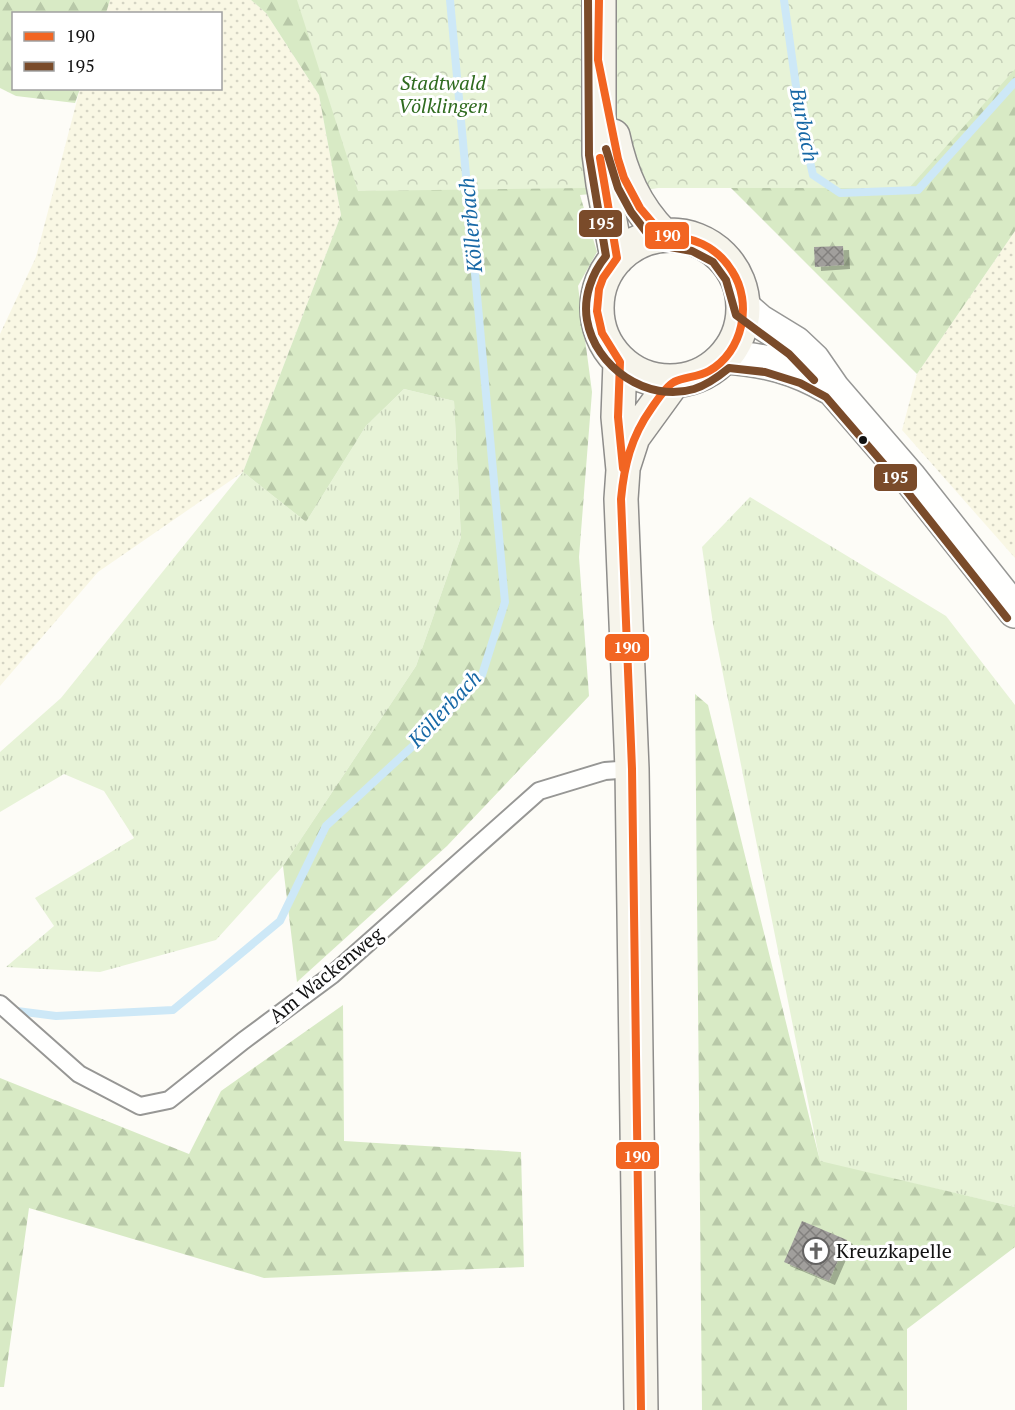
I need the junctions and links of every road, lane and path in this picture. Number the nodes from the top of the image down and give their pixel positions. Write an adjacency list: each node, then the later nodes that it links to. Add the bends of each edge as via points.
1 (599, 0): 2 (main road)
2 (598, 60): 3 (main road, via 624,178 640,208); 4 (main road, via 599,154)
3 (663, 235): 4 (main road, via 632,246); 5 (main road, via 699,241 718,253 735,273)
4 (617, 258): 7 (main road, via 603,277 597,311 607,346)
5 (744, 308): 6 (main road, via 743,322); 9 (street, via 795,343 813,360)
6 (726, 357): 8 (main road, via 701,375); 9 (street, via 767,362 804,373)
7 (620, 362): 8 (main road, via 635,373); 10 (main road, via 618,417)
8 (673, 382): 10 (main road, via 633,437)
9 (833, 389): 11 (street)
10 (623, 470): 12 (main road)
11 (1015, 611)
12 (632, 769): 13 (lane, Am Wackenweg, via 605,771 539,791 332,975 169,1100 140,1106 79,1074); 14 (main road)
13 (0, 1004)
14 (642, 1410)

